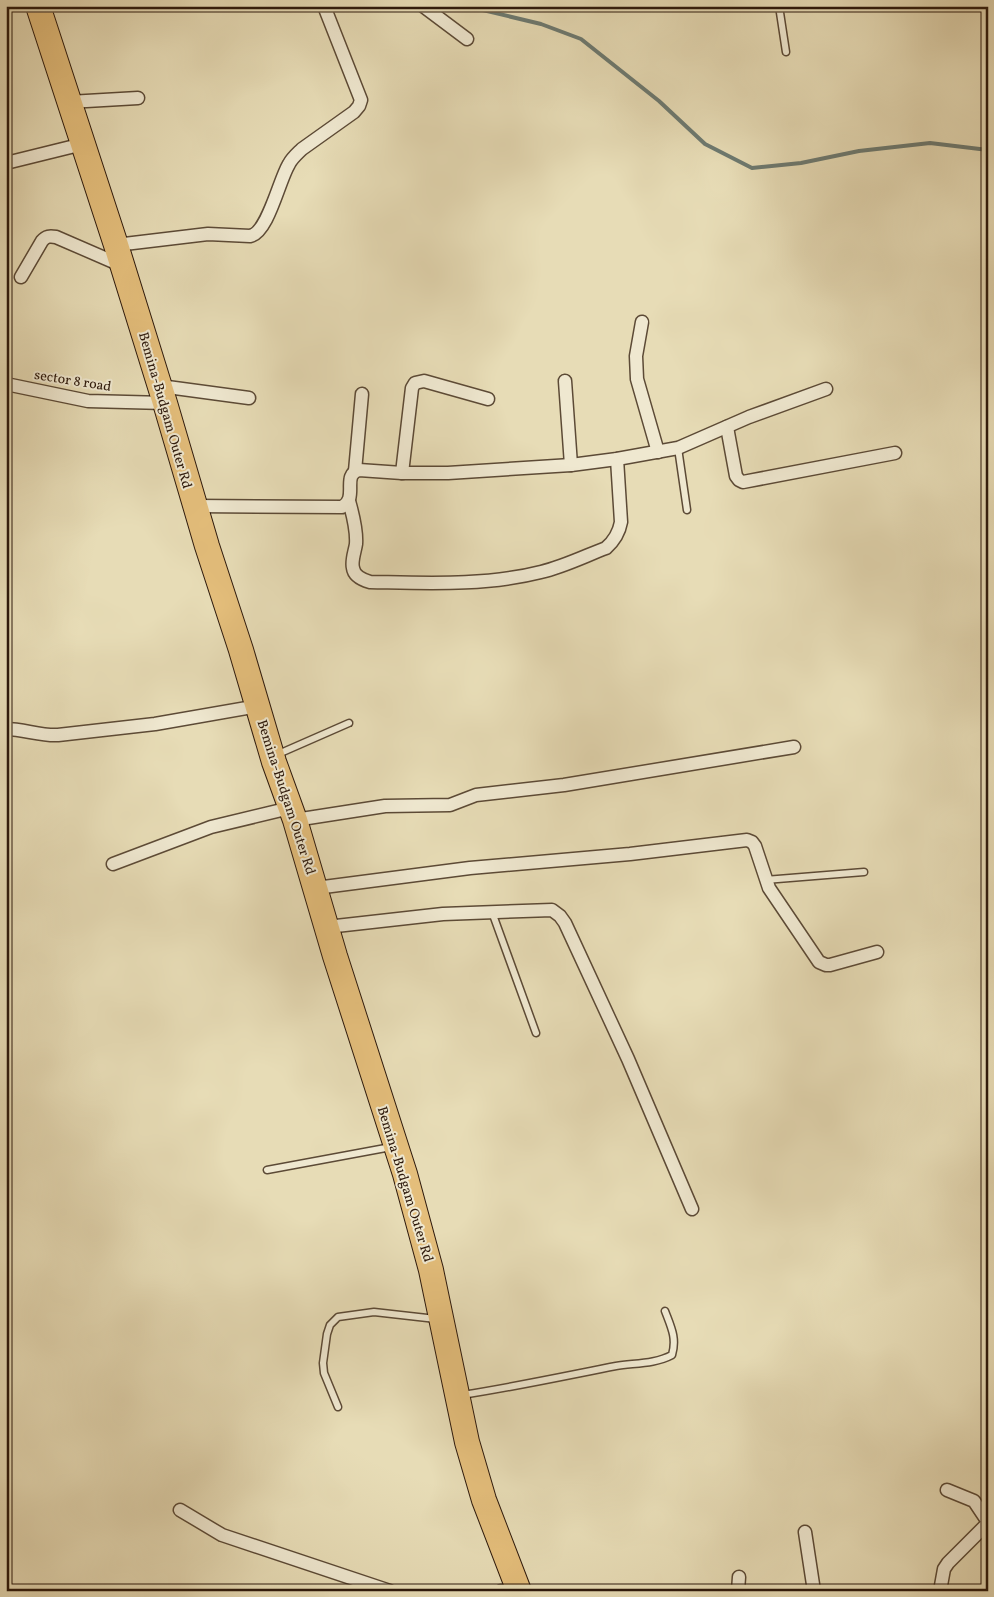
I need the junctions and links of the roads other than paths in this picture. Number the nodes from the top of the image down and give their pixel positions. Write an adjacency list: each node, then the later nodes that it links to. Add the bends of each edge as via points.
1 (38, 6): 8 (highway, Bemina-Budgam Outer Rd)
2 (324, 6): 11 (street, via 361,100 354,112 295,156 284,173 259,231 250,236 208,234)
3 (423, 6): 5 (street)
4 (779, 6): 6 (lane)
5 (467, 39)
6 (786, 52)
7 (138, 98): 8 (street)
8 (69, 102): 9 (highway, Bemina-Budgam Outer Rd)
9 (83, 144): 10 (street); 11 (highway, Bemina-Budgam Outer Rd)
10 (6, 162)
11 (120, 256): 12 (street, via 51,236 44,238); 18 (highway, Bemina-Budgam Outer Rd)
12 (21, 277)
13 (642, 322): 23 (street, via 636,356 637,379)
14 (566, 381): 26 (street)
15 (6, 384): 18 (street, sector 8 road, via 88,401)
16 (826, 389): 21 (street)
17 (362, 394): 27 (street)
18 (162, 395): 19 (street, sector 8 road); 30 (highway, Bemina-Budgam Outer Rd)
19 (249, 398)
20 (488, 399): 28 (street, via 424,381 415,383)
21 (727, 427): 22 (street); 24 (street, via 736,476 743,482)
22 (678, 448): 23 (street); 31 (lane)
23 (658, 452): 25 (street)
24 (895, 453)
25 (617, 459): 26 (street); 29 (street, via 621,522 611,543 606,548 543,572 500,580 432,584 364,580 352,566 356,543)
26 (571, 465): 28 (street)
27 (355, 471): 28 (street); 29 (street, via 351,477)
28 (402, 473)
29 (349, 502): 30 (street, via 342,507)
30 (194, 506): 32 (highway, Bemina-Budgam Outer Rd)
31 (687, 510)
32 (258, 706): 34 (street, via 156,724 58,735); 36 (highway, Bemina-Budgam Outer Rd)
33 (349, 723): 36 (lane)
34 (6, 729)
35 (794, 747): 37 (street, via 564,785 476,795 450,805 385,806)
36 (272, 756): 37 (highway, Bemina-Budgam Outer Rd)
37 (292, 814): 38 (street, via 211,828); 41 (highway, Bemina-Budgam Outer Rd)
38 (114, 864)
39 (864, 872): 40 (lane)
40 (765, 880): 41 (street, via 752,842 742,840 470,868); 44 (street, via 822,964 830,965)
41 (316, 888): 43 (highway, Bemina-Budgam Outer Rd)
42 (491, 911): 43 (street); 45 (lane); 48 (street, via 552,910 565,923)
43 (327, 927): 46 (highway, Bemina-Budgam Outer Rd)
44 (877, 952)
45 (536, 1033)
46 (396, 1146): 47 (lane); 50 (highway, Bemina-Budgam Outer Rd)
47 (267, 1170)
48 (692, 1209)
49 (665, 1311): 51 (lane, via 675,1345 672,1355 663,1360 624,1364)
50 (442, 1320): 51 (highway, Bemina-Budgam Outer Rd); 52 (lane, via 374,1312 338,1317 327,1334 323,1363)
51 (458, 1396): 60 (highway, Bemina-Budgam Outer Rd, via 484,1500)
52 (338, 1407)
53 (947, 1490): 55 (street, via 974,1501)
54 (180, 1510): 58 (street, via 222,1535)
55 (988, 1523): 63 (street, via 948,1563)
56 (805, 1532): 62 (street)
57 (739, 1577): 61 (street)
58 (390, 1591)
59 (501, 1591): 60 (street)
60 (520, 1591)
61 (738, 1591)
62 (814, 1591)
63 (940, 1591)

